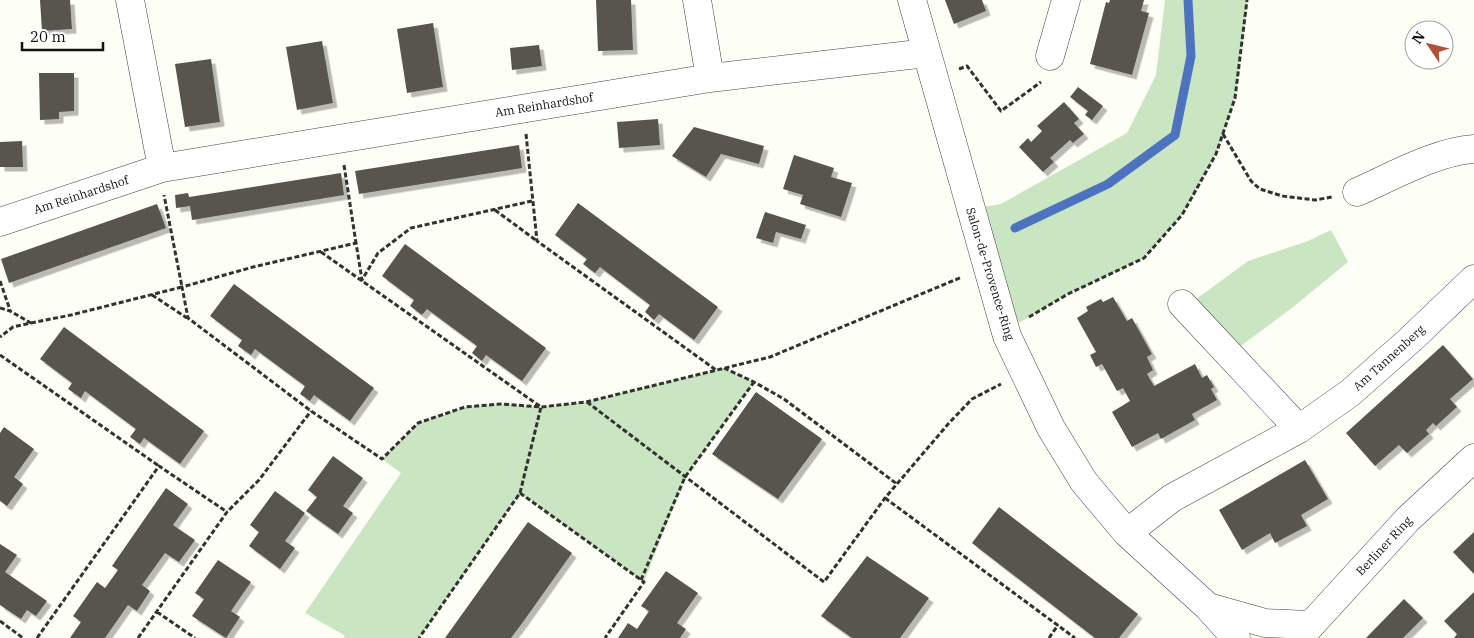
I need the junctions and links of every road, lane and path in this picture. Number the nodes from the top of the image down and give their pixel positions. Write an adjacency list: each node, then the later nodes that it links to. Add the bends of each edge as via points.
1 (130, 0): 13 (street)
2 (697, 0): 9 (street)
3 (912, 0): 6 (street, Salon-de-Provence-Ring)
4 (1066, 0): 7 (street)
5 (1247, 0): 10 (path, via 1235,98)
6 (927, 52): 9 (street, Am Reinhardshof); 31 (street, Salon-de-Provence-Ring)
7 (1050, 56): 8 (path, via 1043,81 1000,111 967,66)
8 (955, 70)
9 (710, 78): 13 (street, Am Reinhardshof)
10 (1223, 134): 14 (path, via 1251,181 1260,189 1282,196 1315,200); 31 (path, via 1216,154 1182,215 1144,258 1068,294)
11 (1474, 149): 14 (street, via 1428,161)
12 (343, 162): 18 (path)
13 (163, 181): 16 (street, Am Reinhardshof); 24 (path)
14 (1357, 192)
15 (494, 209): 17 (path); 17 (path, via 532,201); 22 (path, via 411,228 378,253)
16 (0, 222)
17 (537, 241): 35 (path)
18 (356, 243): 19 (path); 22 (path)
19 (321, 252): 22 (path); 24 (path)
20 (964, 276): 34 (path, via 770,357)
21 (1474, 279): 41 (street, Am Tannenberg, via 1350,393)
22 (362, 280): 39 (path)
23 (0, 281): 28 (path)
24 (182, 287): 25 (path); 29 (path)
25 (152, 295): 29 (path); 30 (path)
26 (1182, 304): 41 (street)
27 (0, 308): 28 (path)
28 (10, 311): 30 (path)
29 (188, 318): 40 (path)
30 (31, 322): 32 (path, via 13,327)
31 (1005, 331): 49 (street, Salon-de-Provence-Ring, via 1051,428 1084,482)
32 (0, 337)
33 (0, 356): 43 (path)
34 (724, 368): 35 (path); 36 (path)
35 (716, 370): 38 (path)
36 (754, 382): 44 (path); 45 (path, via 784,399)
37 (1004, 382): 45 (path, via 972,399)
38 (586, 402): 39 (path); 44 (path)
39 (541, 407): 40 (path, via 501,404 465,407 418,423 382,459); 46 (path)
40 (311, 411): 48 (path, via 259,480)
41 (1299, 429): 49 (street, Am Tannenberg, via 1172,498)
42 (1474, 458): 55 (street, Berliner Ring, via 1408,519)
43 (159, 466): 48 (path); 57 (path)
44 (685, 477): 47 (path, via 824,582); 50 (path)
45 (897, 484): 47 (path)
46 (520, 493): 50 (path); 60 (path)
47 (885, 498): 54 (path)
48 (227, 512): 52 (path)
49 (1127, 533): 51 (street, Salon-de-Provence-Ring)
50 (641, 580): 61 (path, via 644,582)
51 (1208, 607): 55 (street, Salon-de-Provence-Ring); 64 (street, Salon-de-Provence-Ring)
52 (157, 612): 58 (path); 59 (path)
53 (0, 621): 56 (path)
54 (1058, 625): 62 (path); 63 (path)
55 (1304, 632)
56 (23, 638)
57 (37, 638)
58 (138, 638)
59 (195, 638)
60 (419, 638)
61 (605, 638)
62 (1049, 638)
63 (1075, 638)
64 (1236, 638)

